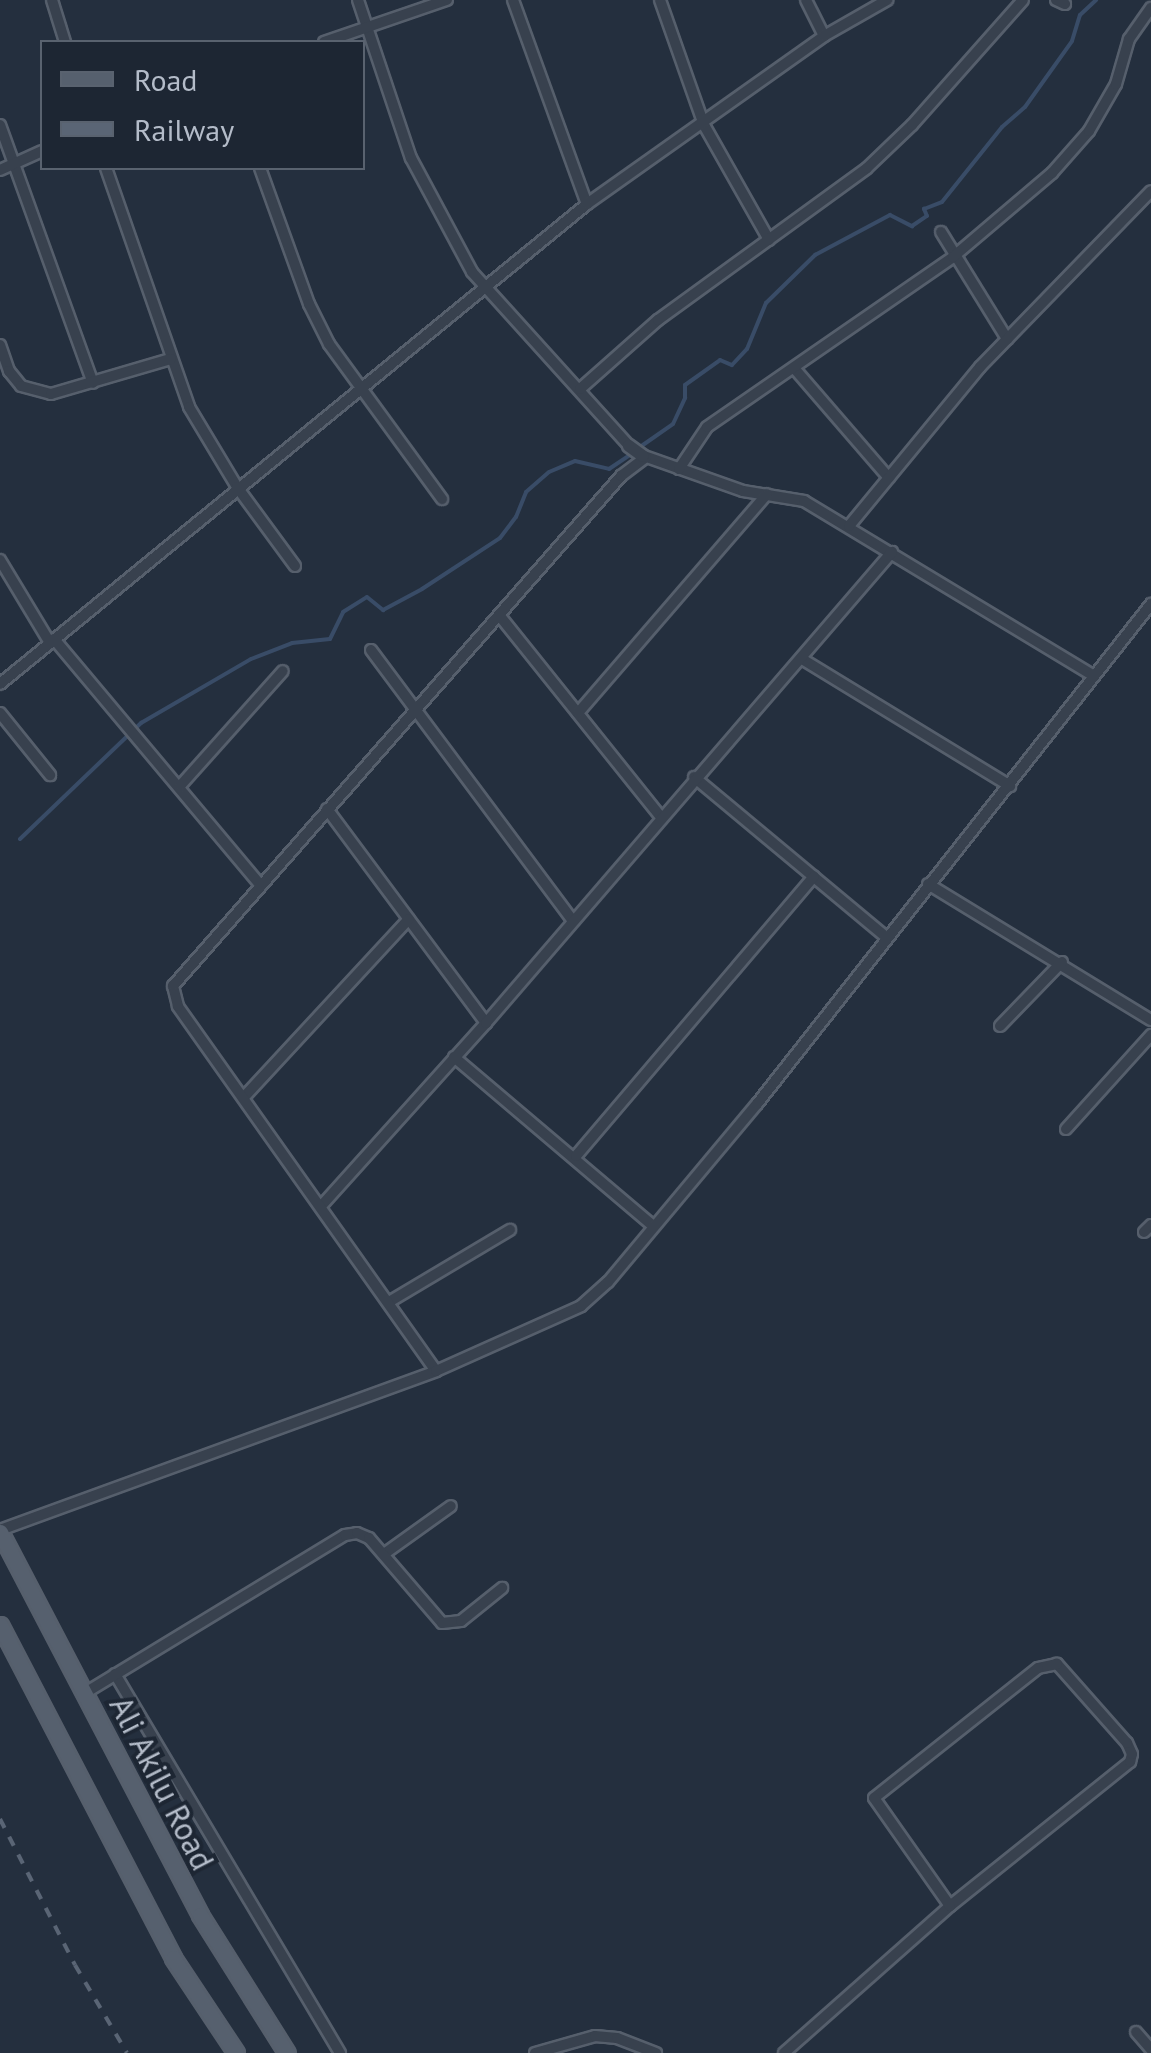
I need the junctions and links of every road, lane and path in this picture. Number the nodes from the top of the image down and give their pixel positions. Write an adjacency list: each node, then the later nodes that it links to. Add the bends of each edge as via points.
1 (52, 0): 12 (street)
2 (358, 0): 10 (street)
3 (447, 0): 10 (street)
4 (513, 0): 22 (street)
5 (660, 0): 15 (street)
6 (806, 0): 11 (street)
7 (887, 0): 11 (street)
8 (1023, 0): 24 (street, via 901,136)
9 (1151, 8): 25 (street, via 1129,39 1116,84 1089,131 1052,173)
10 (366, 28): 13 (street); 26 (street, via 426,193)
11 (824, 36): 15 (street)
12 (64, 40)
13 (330, 40)
14 (0, 125): 17 (street)
15 (704, 125): 22 (street); 24 (street)
16 (40, 152): 17 (street)
17 (14, 164): 18 (street); 31 (street)
18 (0, 170)
19 (107, 170): 29 (street)
20 (261, 170): 32 (street, via 308,304)
21 (1151, 191): 27 (street)
22 (586, 204): 26 (street)
23 (941, 232): 25 (street)
24 (769, 240): 33 (street, via 658,320)
25 (953, 257): 27 (street); 30 (street)
26 (482, 287): 32 (street); 33 (street)
27 (1008, 339): 37 (street)
28 (0, 346): 31 (street, via 9,372 32,392)
29 (171, 359): 31 (street); 38 (street, via 207,441)
30 (794, 368): 36 (street, via 707,427); 37 (street)
31 (93, 384)
32 (362, 388): 38 (street); 40 (street)
33 (580, 389): 34 (street)
34 (629, 446): 35 (street)
35 (644, 457): 36 (street); 46 (street)
36 (679, 470): 39 (street)
37 (889, 478): 41 (street)
38 (237, 487): 44 (street); 48 (street)
39 (767, 494): 41 (street, via 804,501); 56 (street)
40 (442, 499)
41 (849, 526): 42 (street)
42 (892, 552): 50 (street); 52 (street)
43 (0, 560): 48 (street)
44 (295, 566)
45 (1151, 604): 47 (street)
46 (499, 615): 54 (street); 56 (street)
47 (1146, 620): 52 (street)
48 (52, 641): 53 (street); 59 (street)
49 (371, 650): 54 (street)
50 (802, 659): 58 (street); 60 (street)
51 (283, 670): 59 (street)
52 (1094, 676): 60 (street)
53 (0, 684)
54 (416, 709): 61 (street); 67 (street)
55 (0, 712): 57 (street)
56 (578, 713): 62 (street)
57 (50, 775)
58 (694, 778): 62 (street); 63 (street)
59 (180, 786): 65 (street)
60 (1010, 786): 64 (street)
61 (327, 809): 65 (street); 66 (street)
62 (661, 817): 67 (street)
63 (814, 876): 68 (street); 77 (street)
64 (928, 884): 68 (street); 69 (street)
65 (261, 886): 75 (street, via 173,986 178,1006)
66 (409, 919): 71 (street); 75 (street)
67 (573, 921): 71 (street)
68 (885, 936): 79 (street)
69 (1062, 962): 70 (street); 72 (street)
70 (1151, 1020)
71 (486, 1023): 74 (street)
72 (1000, 1026)
73 (1151, 1035): 76 (street)
74 (454, 1058): 77 (street); 78 (street)
75 (246, 1096): 78 (street)
76 (1066, 1129)
77 (576, 1156): 79 (street)
78 (322, 1204): 81 (street)
79 (653, 1226): 82 (street, via 580,1306)
80 (510, 1230): 81 (street)
81 (389, 1302): 82 (street)
82 (436, 1370): 84 (street)
83 (450, 1506): 85 (street)
84 (0, 1531): 89 (main road, Ali Akilu Road)
85 (384, 1554): 86 (street, via 442,1623 461,1621); 88 (street, via 368,1538 345,1535)
86 (502, 1588)
87 (0, 1625): 93 (main road, via 173,1958)
88 (115, 1674): 89 (street); 95 (street)
89 (84, 1693): 94 (main road, Ali Akilu Road, via 200,1915)
90 (950, 1906): 90 (street, via 1130,1762 1127,1743 1057,1664 1038,1668 874,1798); 98 (street)
91 (1136, 2032): 92 (street)
92 (1151, 2049)
93 (236, 2053)
94 (287, 2053)
95 (340, 2053)
96 (535, 2053): 97 (street, via 596,2036)
97 (656, 2053)
98 (784, 2053)

